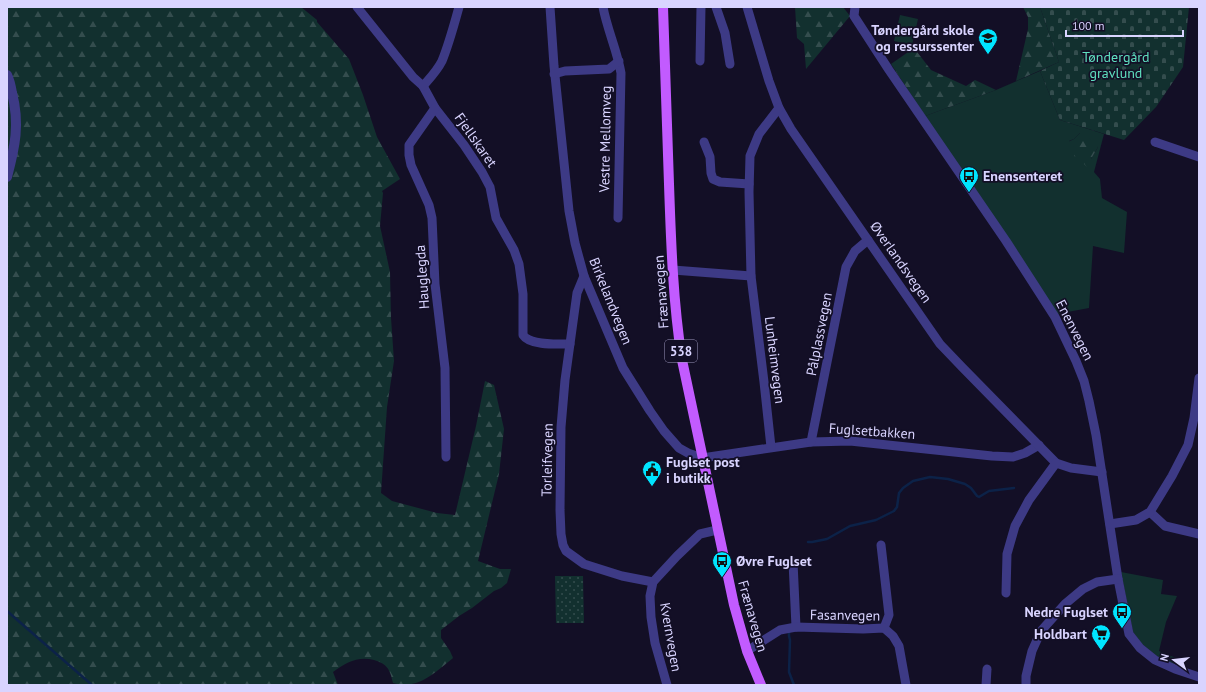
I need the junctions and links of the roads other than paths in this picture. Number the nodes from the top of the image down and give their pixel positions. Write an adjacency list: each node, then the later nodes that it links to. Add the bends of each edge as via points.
1 (357, 7): 15 (street, Fjellskaret, via 412,77)
2 (459, 7): 15 (street, via 442,61)
3 (550, 7): 13 (street, Birkelandvegen)
4 (602, 7): 10 (street, Vestre Mellomveg)
5 (663, 7): 25 (main road, Frænavegen / 538)
6 (701, 7): 11 (street)
7 (716, 7): 12 (street, via 725,33)
8 (747, 7): 17 (street, Øverlandsvegen)
9 (855, 7): 36 (street, Enenvegen, via 854,16 1058,323 1084,382)
10 (619, 61): 13 (street, Vestre Mellomveg, via 609,69); 23 (street, Vestre Mellomveg, via 621,73)
11 (700, 61)
12 (730, 64)
13 (554, 74): 26 (street, Birkelandvegen, via 569,211)
14 (7, 75): 21 (street, via 15,104 17,128)
15 (423, 86): 16 (street, Fjellskaret)
16 (435, 108): 28 (street, Fjellskaret, via 464,145 490,187 496,218 519,264 525,339 548,344); 33 (street, Hauglegda, via 409,145 409,156 432,218 435,284 445,368)
17 (779, 108): 22 (street, Lunheimvegen, via 759,134 750,156); 24 (street, Øverlandsvegen)
18 (704, 142): 22 (street, via 710,157 713,179 720,182)
19 (1155, 142): 20 (street)
20 (1199, 157)
21 (7, 177)
22 (749, 184): 27 (street, Lunheimvegen)
23 (618, 218)
24 (868, 240): 30 (street, Pålplassvegen, via 855,251 846,267); 31 (street, Øverlandsvegen, via 940,344)
25 (673, 270): 27 (street); 34 (main road, Frænavegen / 538, via 679,340)
26 (584, 276): 28 (street, Torleifvegen, via 577,293); 34 (street, Birkelandvegen, via 623,368 650,411 679,448)
27 (750, 276): 32 (street, Lunheimvegen)
28 (570, 344): 44 (street, Torleifvegen, via 561,427 560,510 563,545 566,551 584,564 622,576)
29 (1199, 378): 37 (street, via 1188,445)
30 (811, 442): 31 (street, Fuglsetbakken, via 850,441 1012,457); 32 (street, Fuglsetbakken)
31 (1039, 445): 35 (street, Øverlandsvegen)
32 (772, 447): 34 (street, Fuglsetbakken)
33 (446, 457)
34 (702, 458): 39 (main road, Frænavegen / 538)
35 (1056, 463): 36 (street, via 1071,468); 45 (street, via 1029,500 1015,526 1007,554)
36 (1102, 472): 38 (street, Enenvegen)
37 (1150, 512): 38 (street, via 1136,520); 40 (street, via 1165,526)
38 (1110, 524): 43 (street, Enenvegen)
39 (717, 530): 44 (street, via 700,534); 48 (main road, Frænavegen / 538)
40 (1199, 534)
41 (881, 545): 47 (street, via 889,615)
42 (793, 562): 46 (street)
43 (1118, 578): 50 (street, Enenvegen, via 1129,634 1140,648 1155,660); 55 (street, via 1097,582 1083,589 1065,604 1041,632 1032,651)
44 (654, 582): 51 (street, Kvernvegen, via 650,596 651,617)
45 (1006, 593)
46 (796, 627): 47 (street, Fasanvegen); 48 (street, Fasanvegen, via 780,630)
47 (884, 628): 53 (street, Fasanvegen, via 899,646)
48 (747, 651): 52 (main road, Frænavegen / 538)
49 (987, 669): 54 (street)
50 (1199, 677)
51 (667, 685)
52 (760, 685)
53 (906, 685)
54 (986, 685)
55 (1026, 685)

